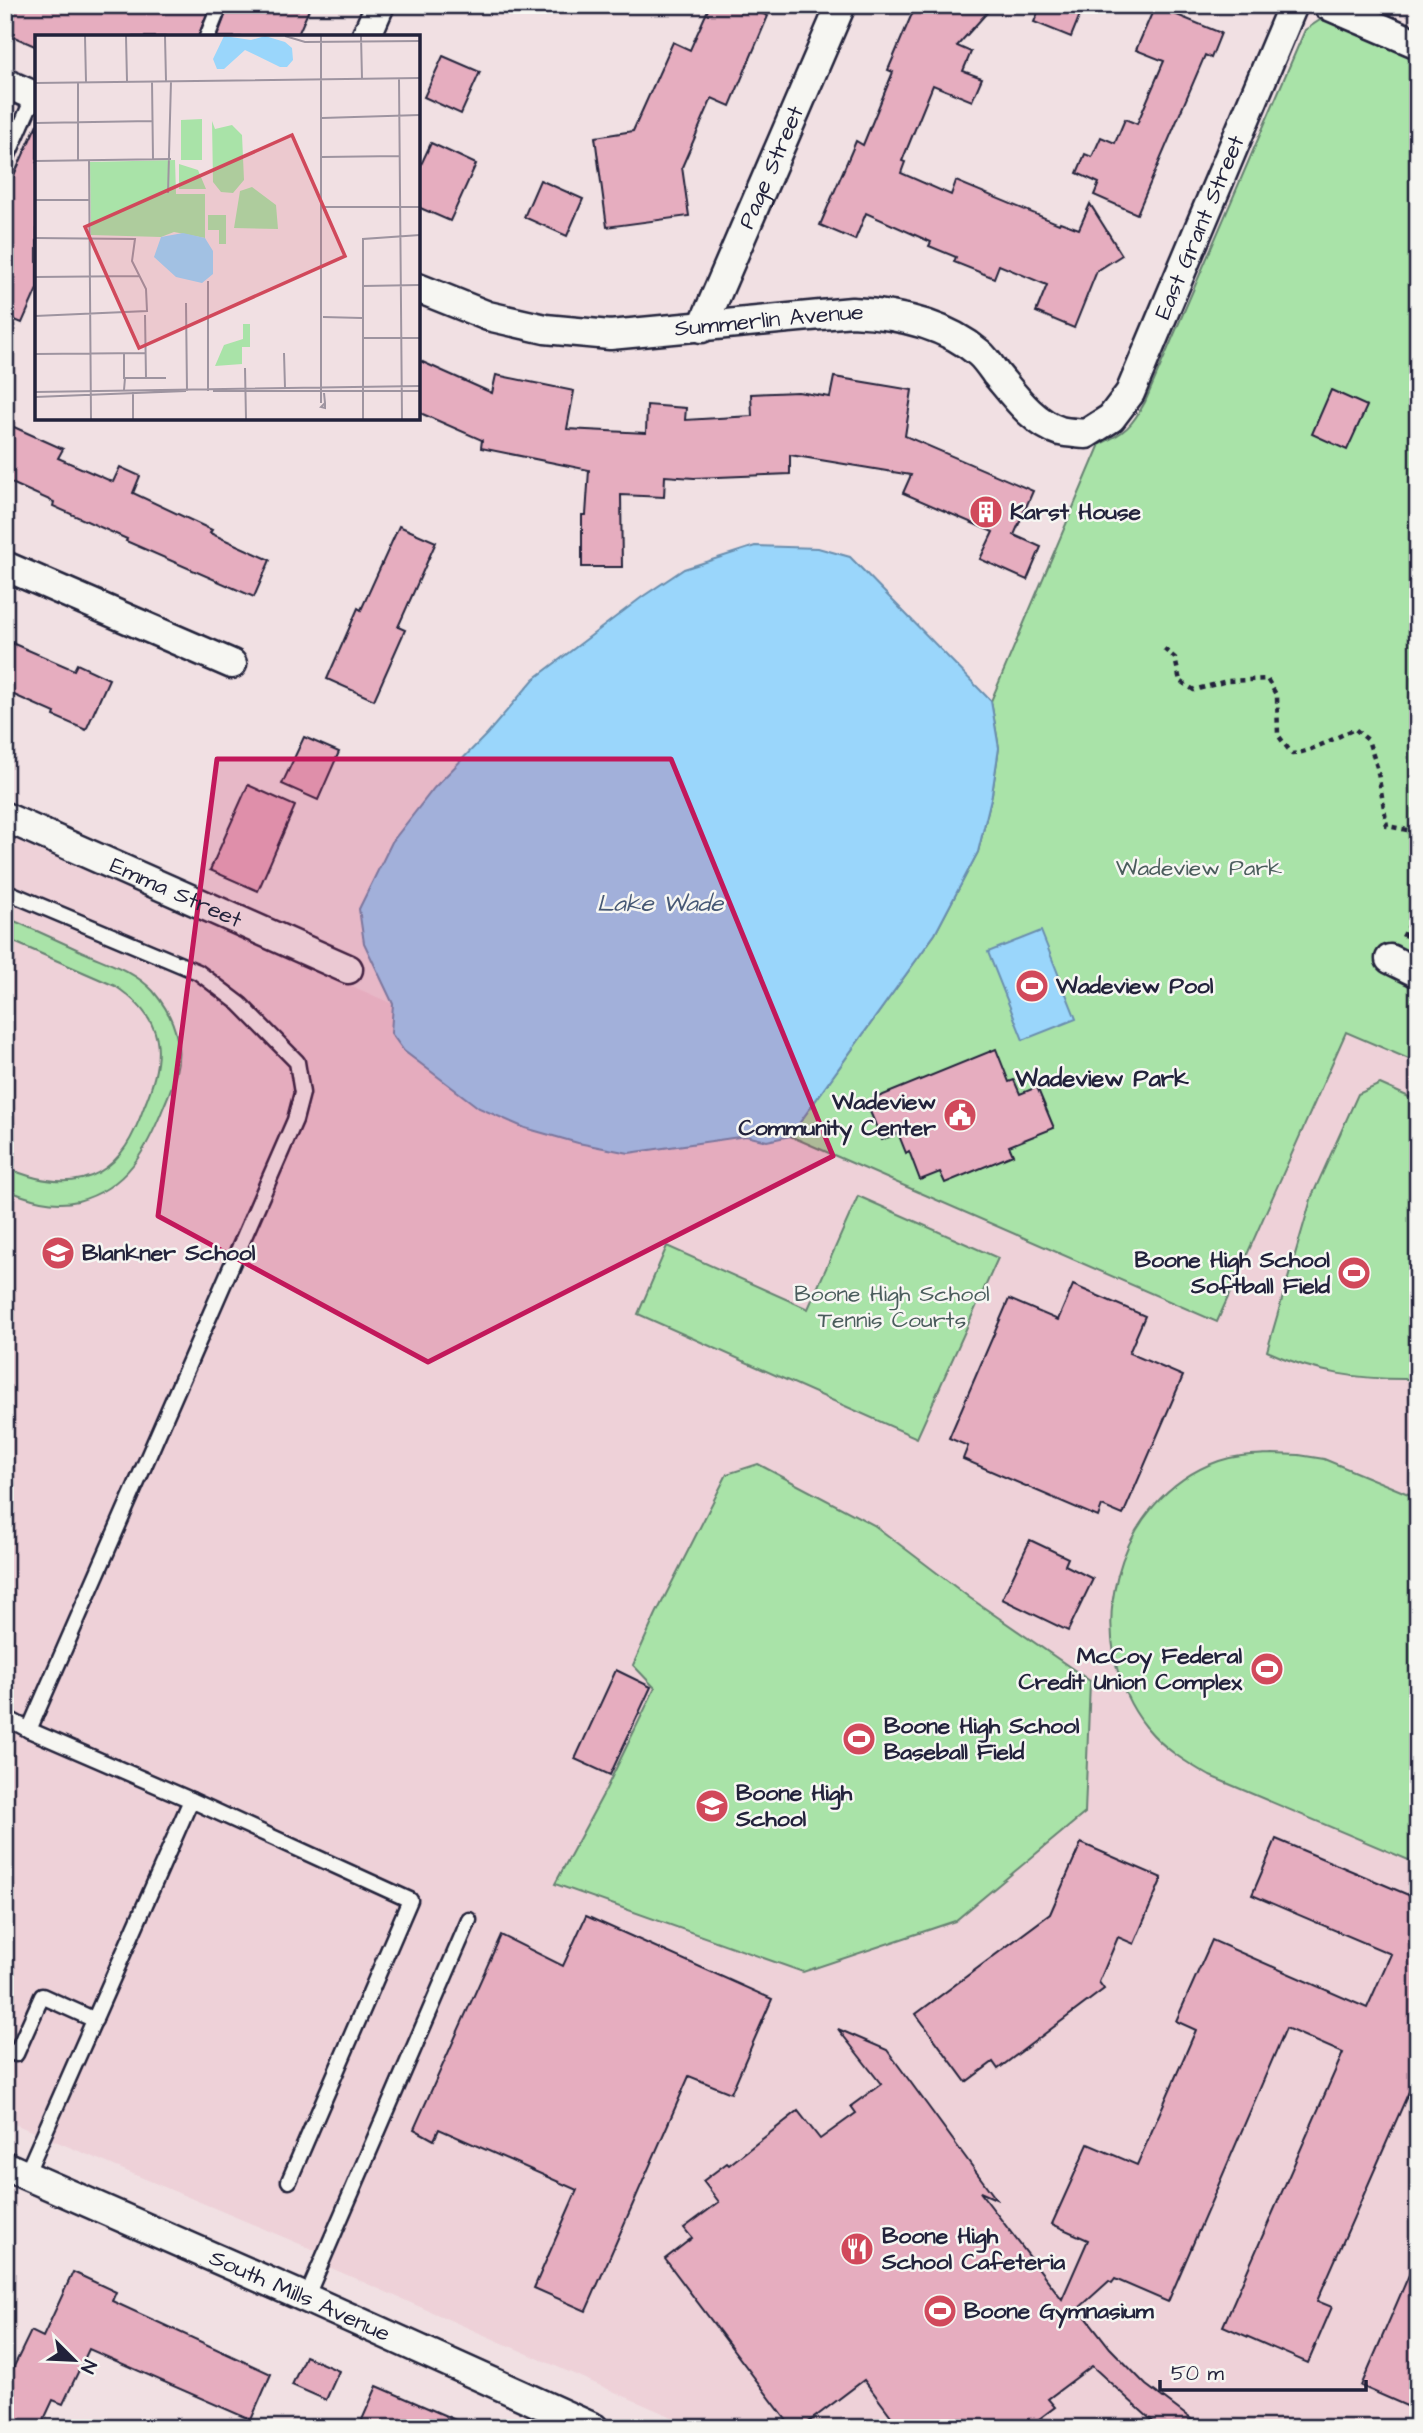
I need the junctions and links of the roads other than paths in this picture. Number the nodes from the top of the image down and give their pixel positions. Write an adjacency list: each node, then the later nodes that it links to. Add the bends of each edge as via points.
1 (220, 5): 6 (lane)
2 (380, 5): 7 (street)
3 (841, 5): 14 (street, Page Street)
4 (1293, 5): 15 (street, East Grant Street, via 1130,393 1111,418)
5 (1327, 5): 8 (street)
6 (208, 35)
7 (367, 35)
8 (1418, 44)
9 (5, 83): 10 (street)
10 (35, 96)
11 (35, 98): 12 (lane)
12 (5, 163)
13 (420, 289): 14 (street, Summerlin Avenue, via 488,316 545,329 610,335)
14 (702, 328): 15 (street, Summerlin Avenue, via 852,312 882,313 922,323 979,353 1040,421 1058,430)
15 (1086, 434)
16 (5, 566): 17 (street)
17 (232, 664)
18 (5, 817): 21 (street, Emma Street)
19 (5, 891): 24 (lane, via 198,972 240,1003 296,1062 302,1093 295,1120)
20 (1390, 959): 22 (street)
21 (348, 969)
22 (1418, 973)
23 (5, 1717): 24 (lane)
24 (29, 1731): 25 (lane)
25 (191, 1800): 27 (lane); 30 (lane, via 410,1900)
26 (470, 1920): 31 (lane)
27 (95, 2020): 28 (lane, via 42,1996 16,2054); 29 (lane)
28 (5, 2050)
29 (15, 2171): 31 (street, South Mills Avenue)
30 (289, 2182)
31 (306, 2298): 32 (street, South Mills Avenue)
32 (580, 2425)

